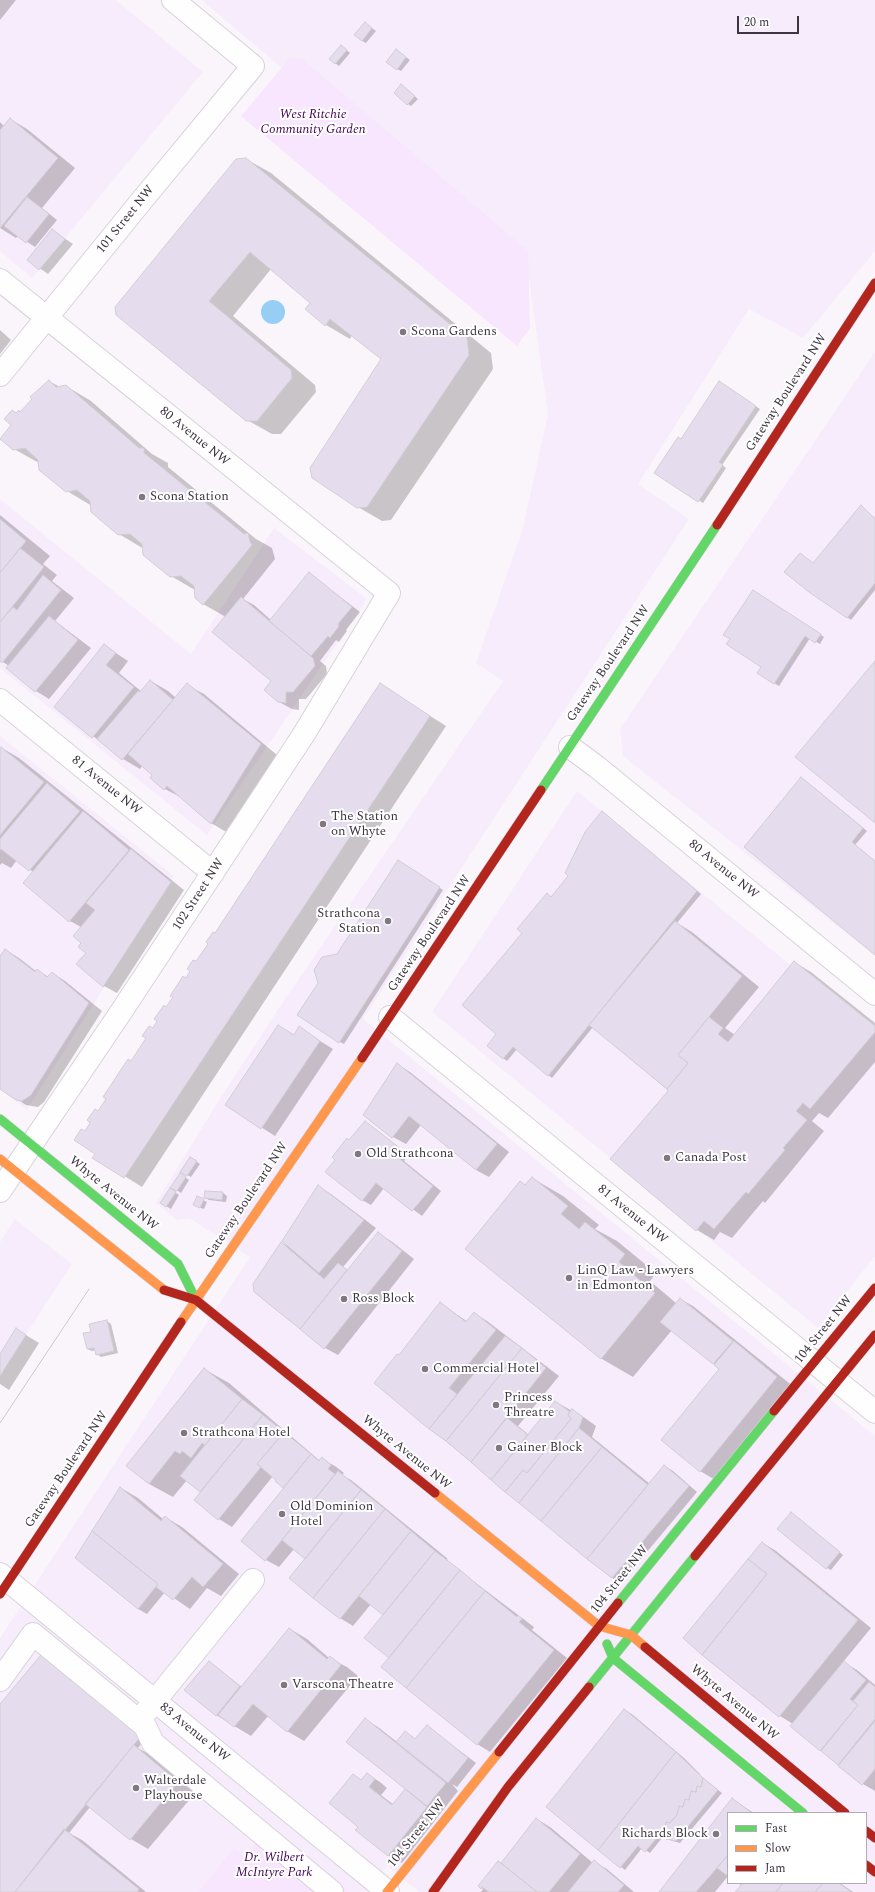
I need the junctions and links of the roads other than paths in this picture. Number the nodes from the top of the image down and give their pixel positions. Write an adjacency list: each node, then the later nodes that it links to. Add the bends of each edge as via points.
1 (173, 0): 4 (street, 101 Street NW, via 253,66)
2 (0, 280): 4 (street, 80 Avenue NW)
3 (875, 283): 8 (main road, Gateway Boulevard NW)
4 (47, 318): 5 (street, 101 Street NW); 6 (street, 80 Avenue NW)
5 (0, 375)
6 (389, 593): 9 (street, 102 Street NW, via 304,734)
7 (0, 700): 9 (street, 81 Avenue NW)
8 (570, 747): 10 (street, 80 Avenue NW); 11 (main road, Gateway Boulevard NW)
9 (213, 873): 13 (street, 102 Street NW)
10 (875, 994)
11 (390, 1017): 17 (main road, Gateway Boulevard NW); 19 (street, 81 Avenue NW)
12 (0, 1119): 13 (main road, Whyte Avenue NW)
13 (31, 1144): 14 (street, 102 Street NW); 17 (main road, Whyte Avenue NW, via 178,1264)
14 (7, 1164): 15 (street, 102 Street NW); 17 (main road, Whyte Avenue NW, via 162,1289)
15 (0, 1191)
16 (875, 1288): 19 (main road, 104 Street NW)
17 (196, 1300): 23 (main road, Gateway Boulevard NW); 24 (main road, Whyte Avenue NW)
18 (875, 1336): 20 (main road)
19 (814, 1363): 20 (street, 81 Avenue NW); 24 (main road, 104 Street NW)
20 (838, 1382): 21 (street, 81 Avenue NW); 25 (main road)
21 (875, 1412)
22 (253, 1580): 28 (street)
23 (3, 1583): 28 (street, 83 Avenue NW)
24 (599, 1626): 25 (main road, Whyte Avenue NW); 26 (main road, Whyte Avenue NW); 37 (main road, 104 Street NW)
25 (631, 1634): 26 (main road); 31 (main road, Whyte Avenue NW)
26 (613, 1658): 30 (main road, Whyte Avenue NW); 38 (main road, via 508,1787)
27 (0, 1680): 29 (street, via 34,1634)
28 (155, 1701): 29 (street); 37 (street, 83 Avenue NW)
29 (139, 1720): 36 (street, via 145,1726 153,1743)
30 (802, 1812)
31 (844, 1812)
32 (867, 1832): 33 (main road)
33 (875, 1838)
34 (867, 1865): 35 (main road)
35 (875, 1872)
36 (332, 1892)
37 (388, 1892)
38 (433, 1892)

